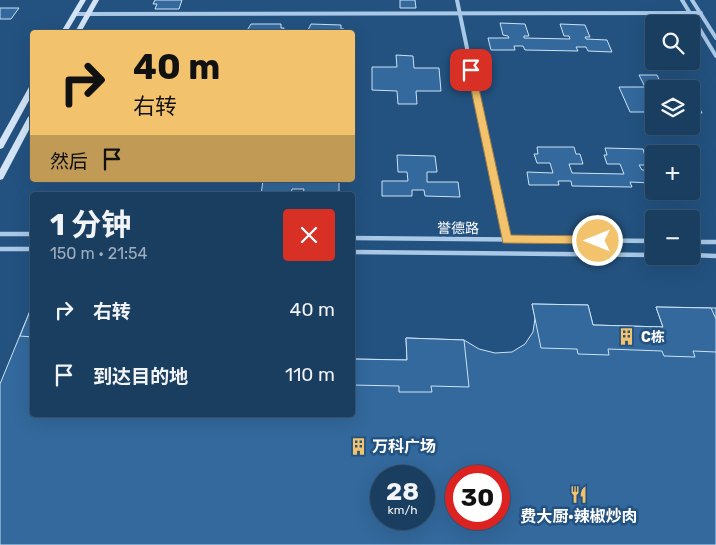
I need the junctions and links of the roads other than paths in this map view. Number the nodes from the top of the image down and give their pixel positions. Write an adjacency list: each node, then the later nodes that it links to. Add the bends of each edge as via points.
1 (83, 0): 6 (main road)
2 (96, 0): 7 (main road)
3 (457, 0): 8 (street)
4 (682, 0): 9 (street)
5 (692, 0): 10 (street)
6 (75, 14): 7 (street); 11 (main road)
7 (88, 14): 8 (street); 12 (main road)
8 (460, 14): 9 (street); 22 (street)
9 (690, 14): 10 (street); 14 (street)
10 (701, 14): 13 (street)
11 (65, 30)
12 (79, 30)
13 (716, 38)
14 (716, 56)
15 (30, 93): 17 (main road)
16 (30, 121): 18 (main road)
17 (0, 146)
18 (0, 177)
19 (0, 234): 20 (street)
20 (30, 234)
21 (355, 238): 22 (street, 誉德路)
22 (506, 240): 23 (street, 誉德路)
23 (645, 241)
24 (700, 242): 25 (street)
25 (716, 242)
26 (0, 249): 27 (street)
27 (30, 249)
28 (355, 252): 29 (street, 誉德路)
29 (645, 255)
30 (700, 255): 31 (street)
31 (716, 256)

